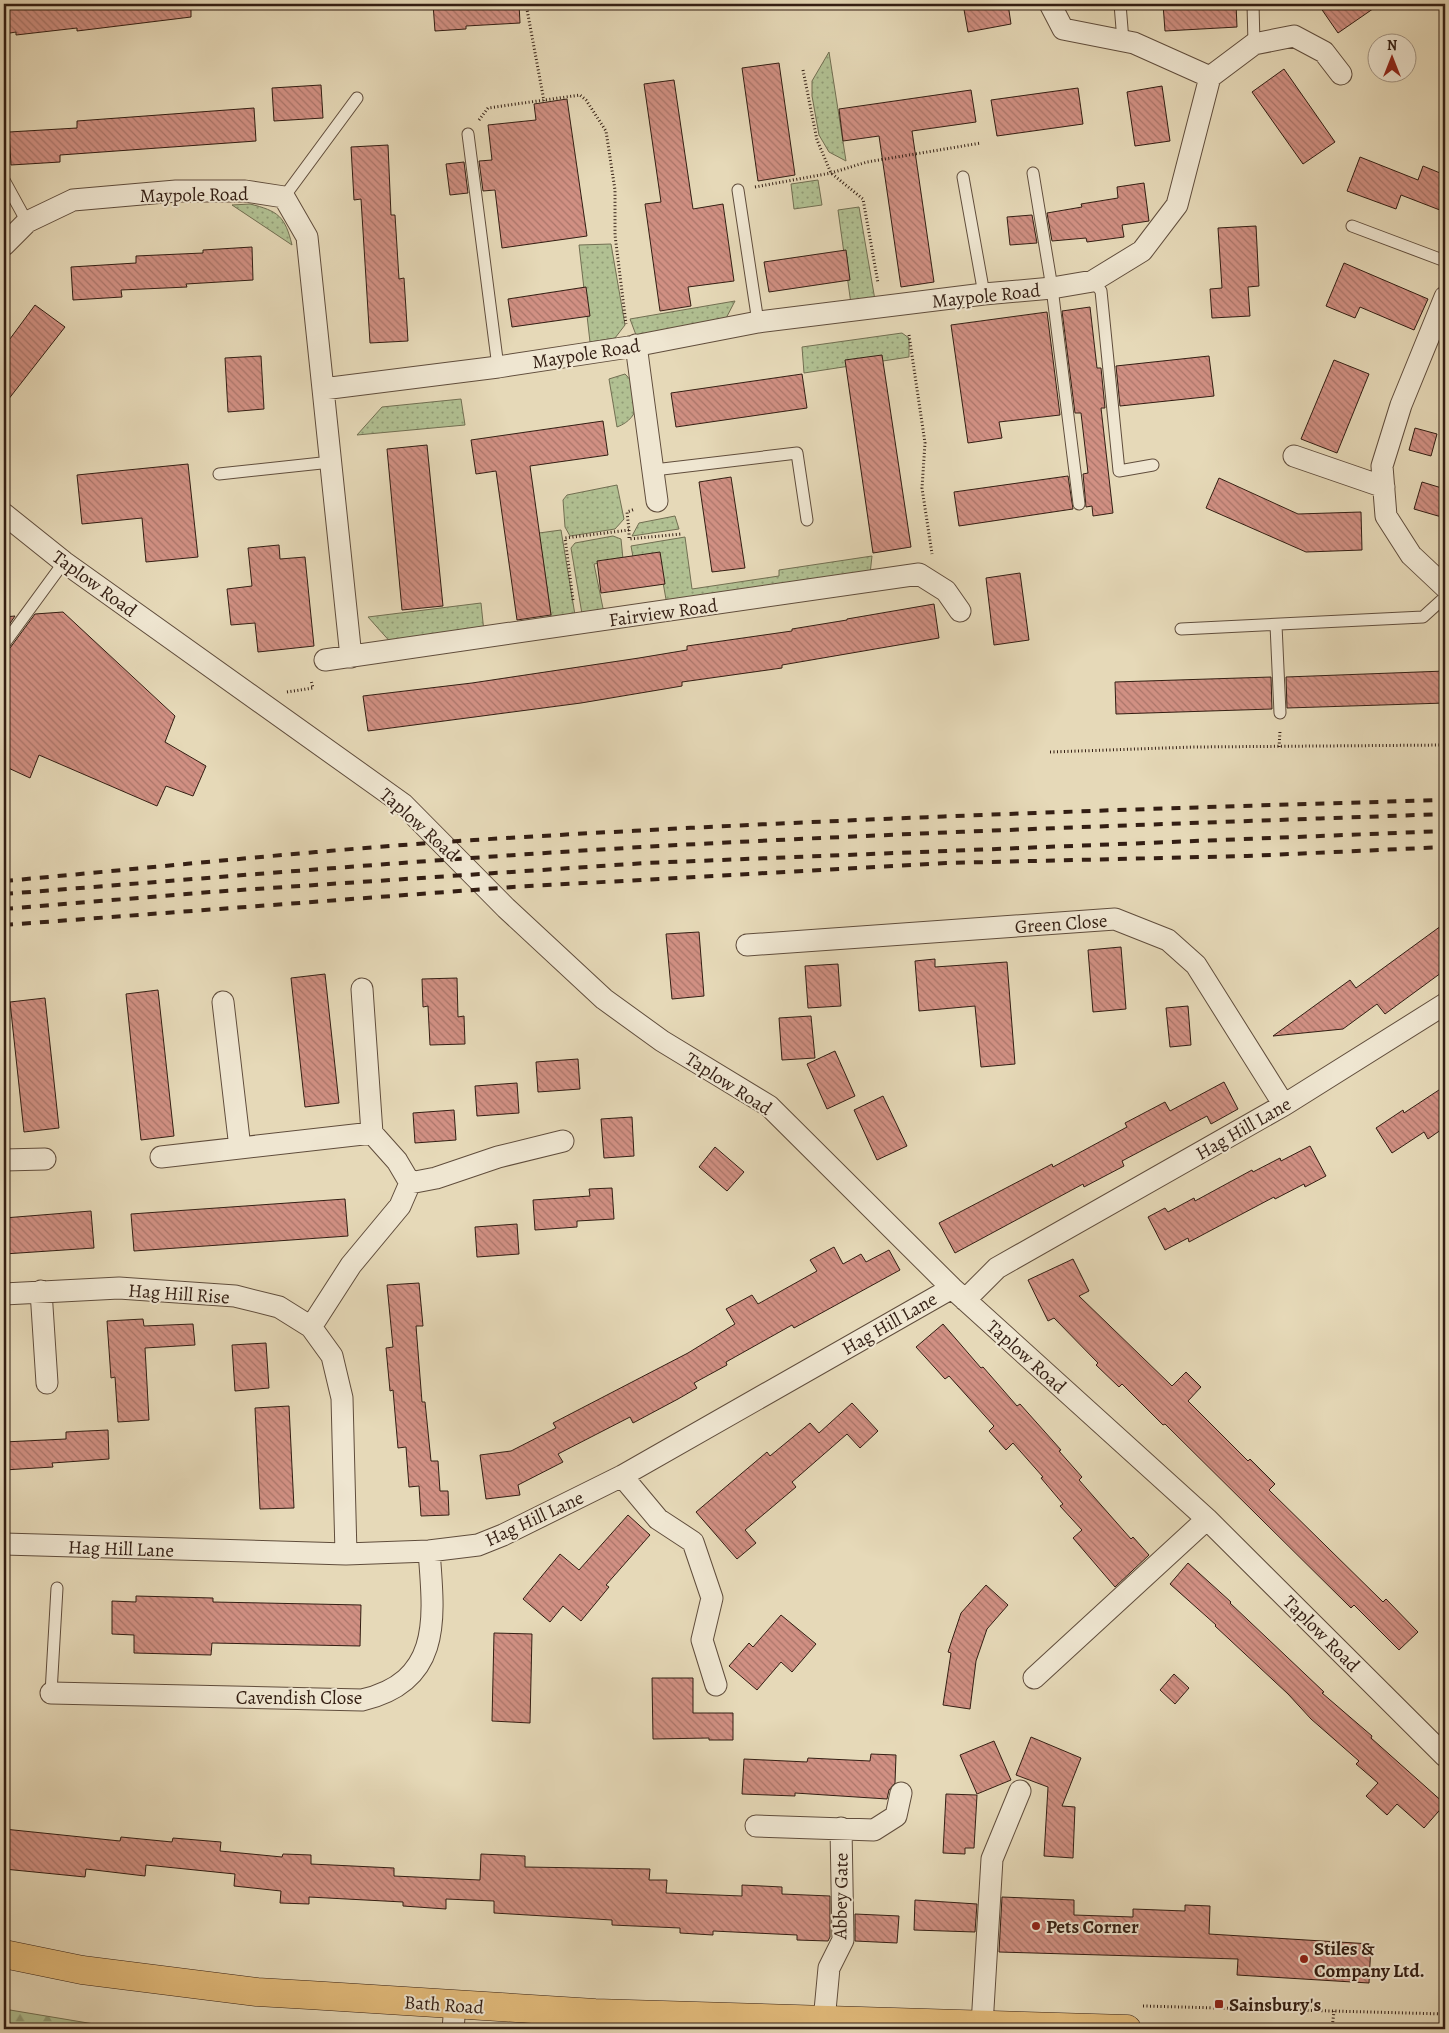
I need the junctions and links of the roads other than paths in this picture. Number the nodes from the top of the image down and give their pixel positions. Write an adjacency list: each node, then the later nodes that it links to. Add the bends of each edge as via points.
1 (1050, 4): 4 (street, via 1063,29)
2 (1120, 4): 4 (lane)
3 (1253, 4): 5 (lane)
4 (1123, 41): 7 (street)
5 (1254, 44): 6 (street, via 1294,36 1324,52); 7 (street)
6 (1340, 74)
7 (1210, 77): 19 (street, Maypole Road, via 1177,205 1142,251)
8 (357, 98): 14 (lane)
9 (468, 134): 25 (lane)
10 (1033, 173): 20 (lane)
11 (963, 177): 21 (lane)
12 (4, 180): 15 (lane)
13 (738, 190): 23 (lane)
14 (284, 198): 15 (street, Maypole Road, via 245,190 176,191 73,200); 26 (street, via 307,237)
15 (27, 222): 17 (street, Maypole Road)
16 (1352, 226): 18 (lane)
17 (4, 245)
18 (1445, 261)
19 (1093, 281): 20 (street, Maypole Road); 29 (lane, via 1101,291 1119,471)
20 (1052, 288): 21 (street, Maypole Road); 34 (lane)
21 (984, 294): 23 (street, Maypole Road)
22 (1445, 297): 32 (street, via 1398,414 1382,466)
23 (758, 322): 24 (street, Maypole Road)
24 (632, 346): 25 (street, Maypole Road); 30 (street)
25 (498, 367): 26 (street, Maypole Road)
26 (323, 390): 28 (street)
27 (1294, 456): 32 (street)
28 (331, 462): 31 (lane); 44 (street)
29 (1153, 465)
30 (654, 470): 33 (street); 36 (lane, via 797,453)
31 (219, 474)
32 (1384, 487): 38 (street, via 1386,516 1411,556)
33 (657, 501)
34 (1079, 504)
35 (4, 514): 37 (street, Taplow Road)
36 (807, 520)
37 (64, 562): 43 (lane); 61 (street, Taplow Road, via 403,804 506,908 604,999 662,1041 769,1106)
38 (1445, 587)
39 (1445, 597): 41 (lane, via 1423,617)
40 (960, 611): 44 (street, Fairview Road, via 946,590 919,574)
41 (1276, 625): 42 (lane); 46 (lane)
42 (1181, 629)
43 (4, 644)
44 (351, 657): 45 (street, Fairview Road)
45 (326, 660)
46 (1280, 713)
47 (747, 945): 51 (street, Green Close, via 1115,919 1168,940 1196,965)
48 (362, 989): 52 (street)
49 (223, 1002): 54 (street)
50 (1445, 1004): 51 (street, Hag Hill Lane)
51 (1284, 1105): 61 (street, Hag Hill Lane, via 997,1268)
52 (372, 1133): 54 (street); 58 (street, via 398,1161)
53 (563, 1141): 58 (street, via 436,1178)
54 (240, 1148): 55 (street)
55 (161, 1158)
56 (46, 1159): 57 (street)
57 (4, 1160)
58 (410, 1182): 62 (street, via 400,1206 351,1265)
59 (41, 1292): 60 (street, Hag Hill Rise); 62 (street, Hag Hill Rise, via 119,1288 235,1296 279,1307); 63 (street)
60 (4, 1294)
61 (959, 1294): 64 (street, Hag Hill Lane); 65 (street, Taplow Road)
62 (311, 1326): 68 (street, Hag Hill Rise, via 332,1356 342,1398)
63 (47, 1383)
64 (622, 1476): 67 (street, Hag Hill Lane, via 486,1542); 71 (street, via 658,1519 693,1542 712,1598 702,1640)
65 (1207, 1519): 70 (street); 73 (street, Taplow Road)
66 (4, 1544): 68 (street, Hag Hill Lane)
67 (429, 1551): 68 (street, Hag Hill Lane); 72 (street, Cavendish Close, via 433,1610 424,1656 406,1680 377,1696 362,1700)
68 (346, 1554)
69 (56, 1588): 72 (lane)
70 (1034, 1678)
71 (716, 1685)
72 (51, 1693)
73 (1445, 1756)
74 (1020, 1791): 82 (street, via 992,1859)
75 (901, 1793): 77 (street, Abbey Gate, via 896,1816 874,1830)
76 (756, 1826): 77 (street, Abbey Gate)
77 (841, 1828): 81 (street, Abbey Gate, via 843,1940 829,1968)
78 (4, 1954): 79 (main road, Bath Road, via 82,1970)
79 (454, 2017): 81 (main road, Bath Road, via 596,2013)
80 (1131, 2018): 84 (main road, Bath Road)
81 (824, 2021): 83 (main road, Bath Road)
82 (982, 2025): 83 (main road, Bath Road); 84 (main road, Bath Road)
83 (918, 2026)
84 (1054, 2028)

